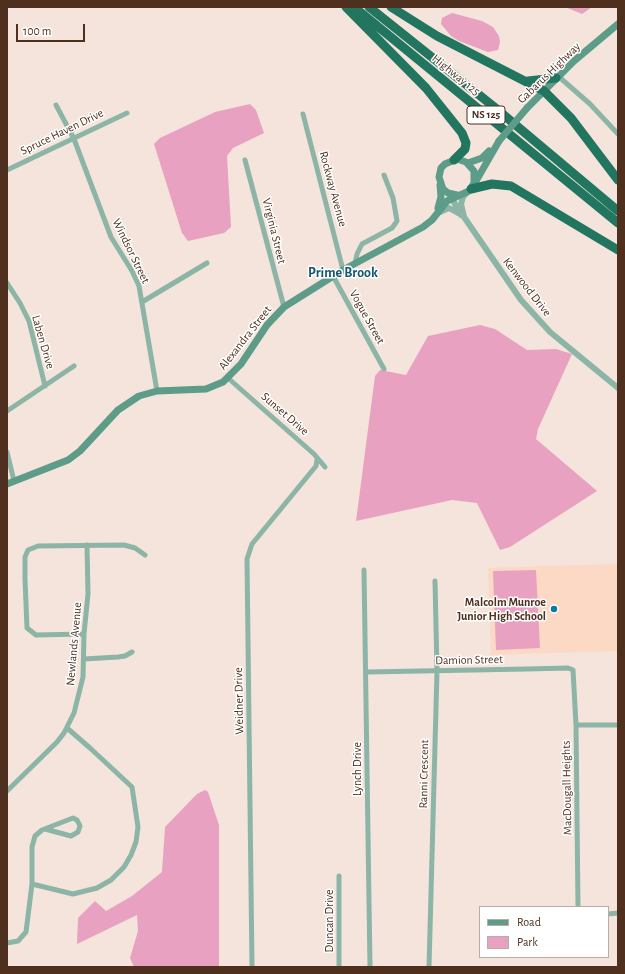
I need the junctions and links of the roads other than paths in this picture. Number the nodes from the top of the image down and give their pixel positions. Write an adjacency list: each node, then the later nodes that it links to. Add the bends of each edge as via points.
1 (346, 7): 17 (highway, via 426,88 462,133 466,143 465,149)
2 (354, 7): 28 (highway, Highway 125 / NS 125)
3 (369, 7): 25 (highway, Highway 125 / NS 125)
4 (391, 7): 7 (highway, via 409,20 464,50)
5 (618, 24): 6 (main road, Gabarus Highway)
6 (557, 77): 7 (highway); 8 (main road, Gabarus Highway); 9 (highway, via 552,88); 13 (street, via 590,104)
7 (528, 81): 8 (highway)
8 (544, 91): 9 (highway); 15 (main road, Gabarus Highway, bridge)
9 (553, 100): 22 (highway, via 580,129)
10 (56, 105): 14 (street, Windsor Street)
11 (127, 113): 14 (street, Spruce Haven Drive)
12 (303, 114): 32 (street, Rockway Avenue)
13 (618, 134)
14 (74, 139): 19 (street, Spruce Haven Drive); 35 (street, Windsor Street, via 112,238 135,277)
15 (499, 141): 18 (main road, Gabarus Highway, via 482,158); 23 (main road, Gabarus Highway)
16 (245, 160): 36 (street, Virginia Street)
17 (454, 160): 18 (main road); 21 (main road, via 441,168)
18 (468, 164): 23 (main road, via 474,174)
19 (7, 170)
20 (384, 175): 31 (street, via 393,198 397,222 392,228 362,244 356,254)
21 (439, 180): 24 (main road, via 443,189); 26 (main road, via 440,197)
22 (618, 180)
23 (471, 189): 24 (main road); 27 (street, Kenwood Drive, via 463,197 461,204); 29 (highway, via 497,184 516,189)
24 (452, 195): 26 (main road, Alexandra Street); 27 (street, Kenwood Drive)
25 (618, 211)
26 (434, 218): 27 (street, via 446,208 454,210); 31 (main road, Alexandra Street, via 423,228)
27 (464, 218): 41 (street, Kenwood Drive, via 533,315 565,346)
28 (618, 223)
29 (618, 250)
30 (207, 263): 35 (street)
31 (355, 264): 32 (main road, Alexandra Street)
32 (343, 270): 33 (main road, Alexandra Street)
33 (333, 276): 36 (main road, Alexandra Street); 38 (street, Vogue Street)
34 (7, 283): 40 (street, Laben Drive, via 28,321)
35 (142, 302): 42 (street, Windsor Street)
36 (284, 307): 39 (main road, Alexandra Street, via 267,325 241,364)
37 (74, 366): 40 (street)
38 (384, 368)
39 (228, 378): 42 (main road, Alexandra Street, via 218,386 206,389); 45 (street, Sunset Drive)
40 (45, 386): 43 (street)
41 (618, 388)
42 (157, 391): 47 (main road, Alexandra Street, via 128,402 80,452 68,460)
43 (7, 411)
44 (7, 452): 47 (street)
45 (317, 459): 46 (street, Sunset Drive); 68 (street, Weidner Drive, via 316,466 252,544 247,559)
46 (325, 467)
47 (14, 481): 48 (main road, Alexandra Street)
48 (7, 484)
49 (87, 545): 50 (street, via 128,545); 53 (street, Newlands Avenue, via 88,600); 53 (street, via 34,546 28,550 25,561 25,620 29,631 40,635)
50 (145, 555)
51 (364, 570): 58 (street, Lynch Drive)
52 (435, 581): 57 (street, Ranni Crescent)
53 (84, 634): 55 (street, Newlands Avenue)
54 (132, 652): 55 (street, via 125,656)
55 (84, 659): 61 (street, Newlands Avenue, via 80,695)
56 (572, 669): 57 (street, Damion Street); 59 (street, MacDougall Heights)
57 (437, 671): 58 (street, Damion Street); 71 (street, Ranni Crescent)
58 (367, 672): 70 (street, Lynch Drive)
59 (576, 725): 60 (street); 66 (street, MacDougall Heights)
60 (618, 725)
61 (67, 728): 62 (street, Newlands Avenue, via 53,746); 65 (street, via 130,785 137,812 137,836 124,867 116,876 97,888 73,894)
62 (7, 790)
63 (46, 829): 63 (street, via 73,818 80,826 78,832 71,836); 65 (street, via 36,834 33,841)
64 (339, 876): 69 (street, Duncan Drive)
65 (32, 884): 67 (street, via 26,934 18,942)
66 (578, 906)
67 (7, 943)
68 (252, 967)
69 (339, 967)
70 (370, 967)
71 (429, 967)

